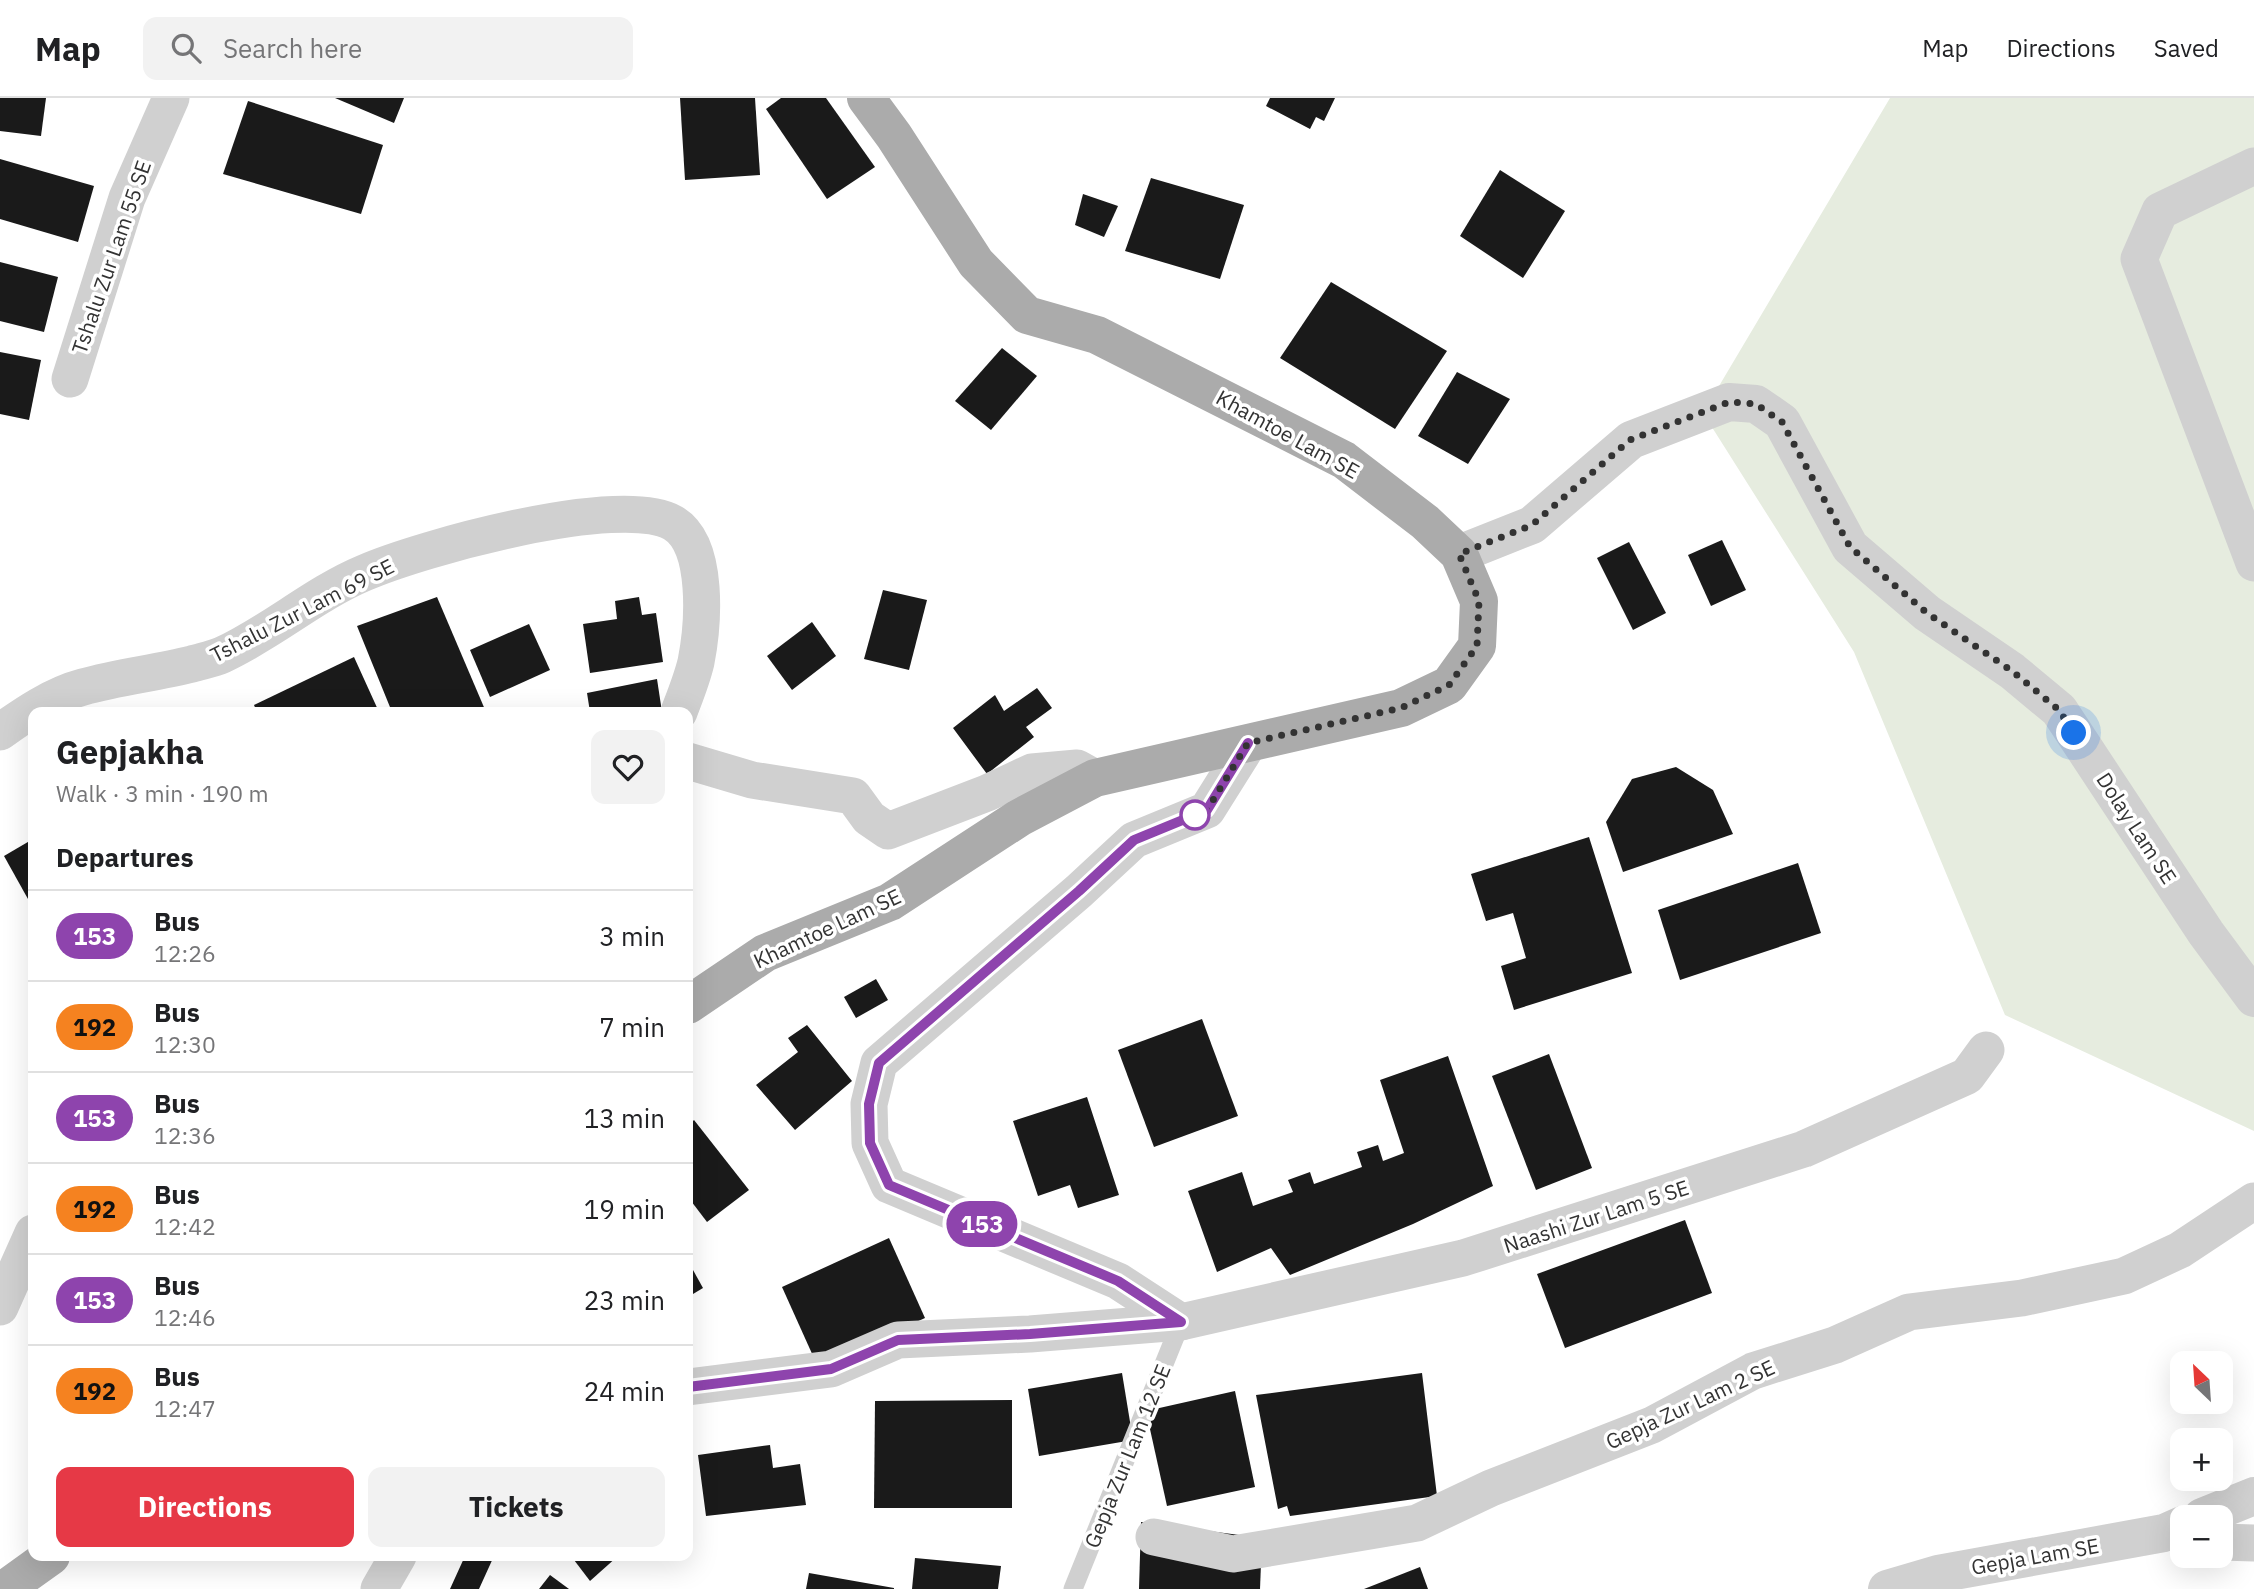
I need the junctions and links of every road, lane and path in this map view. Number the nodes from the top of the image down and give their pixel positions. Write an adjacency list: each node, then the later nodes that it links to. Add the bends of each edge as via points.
1 (171, 98): 4 (street, Tshalu Zur Lam 55 SE, via 127,198)
2 (866, 98): 5 (main road, Khamtoe Lam SE, via 976,264 1027,314 1097,335 1344,460)
3 (2254, 166): 6 (street, via 2161,211 2139,259)
4 (71, 379)
5 (1459, 554): 11 (main road, Khamtoe Lam SE, via 1479,601 1477,646 1449,685 1401,708); 14 (street, Dolay Lam SE, via 1532,525 1630,440 1729,402 1756,404 1782,422 1850,547 1927,613 2012,671 2059,710)
6 (2254, 564)
7 (37, 707): 8 (street, Tshalu Zur Lam 69 SE, via 80,687 219,656 259,637 361,574 449,543 602,514 650,514 674,524 690,540 701,577 700,638)
8 (681, 707)
9 (28, 712): 10 (street, Tshalu Zur Lam 69 SE)
10 (0, 732)
11 (1248, 743): 13 (main road, Khamtoe Lam SE); 20 (street, via 1207,810 1134,840 879,1063 869,1104 870,1143 889,1185 1118,1281)
12 (693, 762): 13 (street, via 752,780 853,796 869,818 888,831 1032,772 1077,768)
13 (1095, 778): 15 (main road, Khamtoe Lam SE, via 1019,818 890,902 765,953)
14 (2254, 998)
15 (693, 1002)
16 (1986, 1050): 20 (street, Naashi Zur Lam 5 SE, via 1967,1076 1804,1149 1463,1258)
17 (2254, 1201): 25 (street, Gepja Zur Lam 2 SE, via 2180,1250 2124,1276 2022,1298 1909,1312 1835,1345 1753,1371 1653,1425 1492,1488 1417,1523 1233,1554)
18 (28, 1244): 19 (street)
19 (0, 1307)
20 (1181, 1322): 21 (street, Naashi Zur Lam 5 SE, via 898,1340 831,1369); 32 (lane, Gepja Zur Lam 12 SE)
21 (693, 1386)
22 (2254, 1496): 23 (street)
23 (2232, 1505)
24 (2170, 1534): 33 (street, Gepja Lam SE, via 1938,1574)
25 (1154, 1538)
26 (2233, 1542): 27 (street)
27 (2254, 1543)
28 (44, 1561): 30 (main road)
29 (395, 1561): 31 (street)
30 (5, 1589)
31 (379, 1589)
32 (1073, 1589)
33 (1887, 1589)

